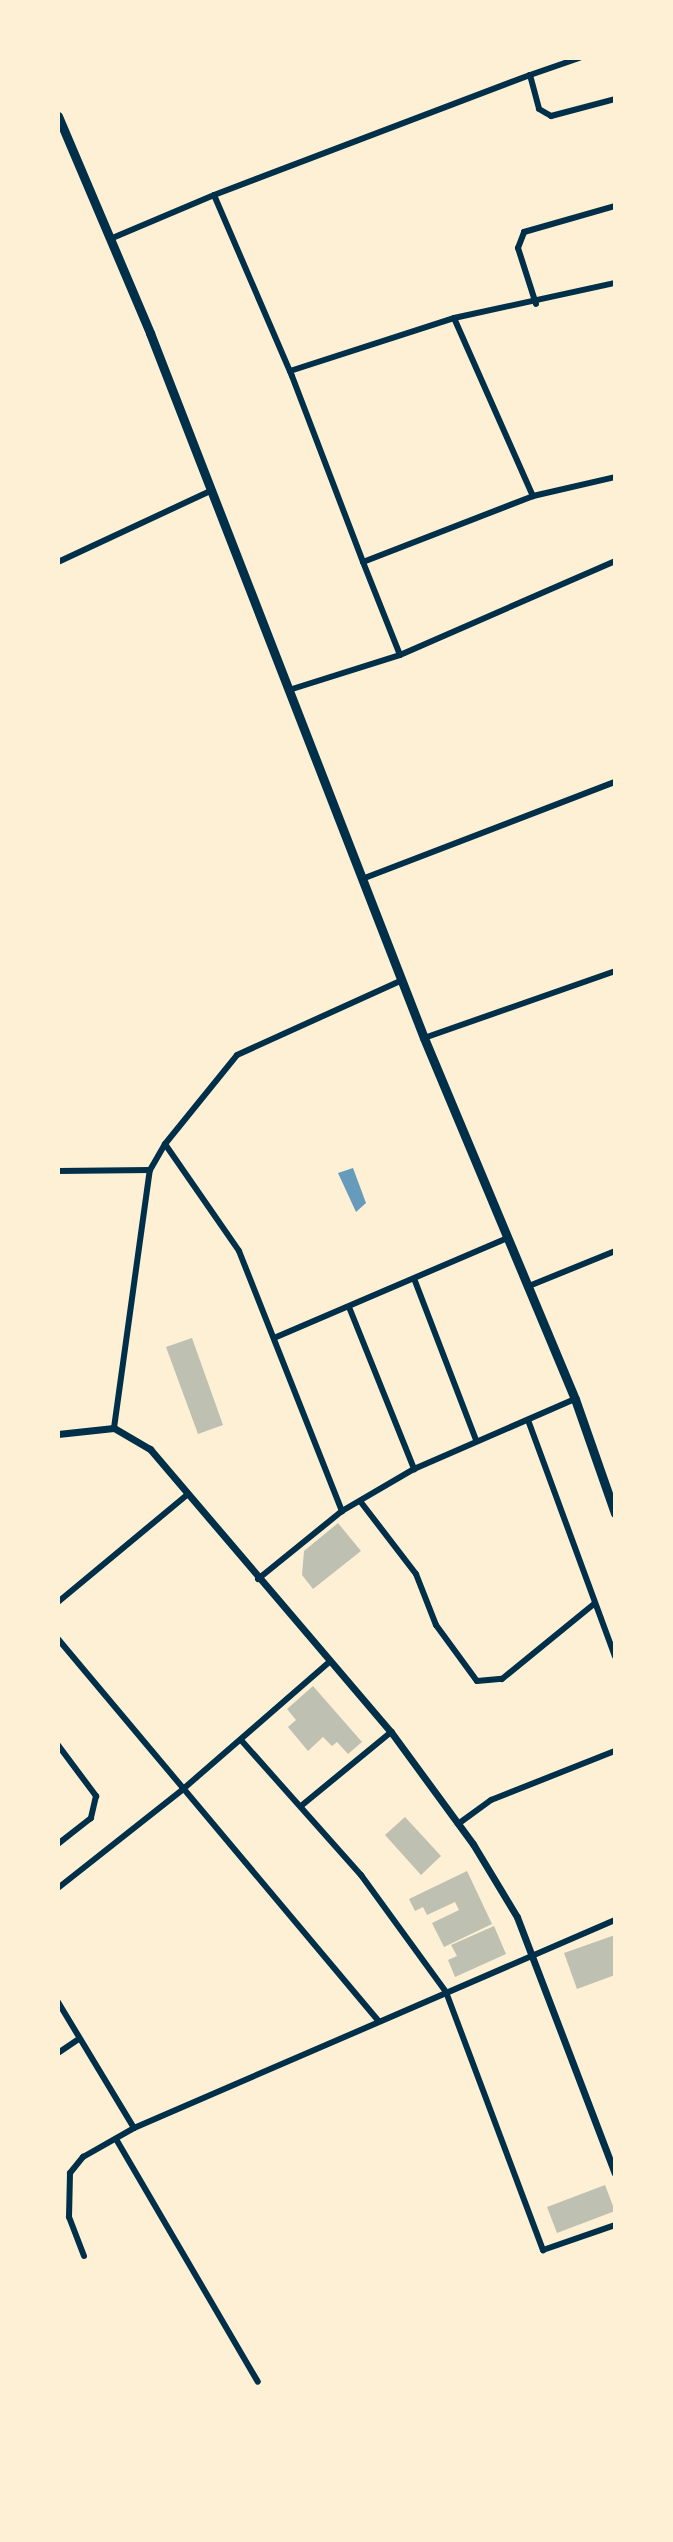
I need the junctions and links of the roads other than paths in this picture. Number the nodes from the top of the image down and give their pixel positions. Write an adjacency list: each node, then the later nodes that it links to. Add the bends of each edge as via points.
1 (579, 58): 2 (street)
2 (530, 75): 3 (street, via 539,109 551,116); 5 (street)
3 (615, 99)
4 (58, 116): 7 (main road)
5 (214, 195): 7 (street); 11 (street)
6 (615, 206): 9 (street, via 524,232 518,248)
7 (107, 240): 13 (main road, via 150,333)
8 (615, 283): 9 (street)
9 (536, 304): 10 (street)
10 (454, 318): 11 (street); 14 (street)
11 (290, 371): 17 (street)
12 (615, 477): 14 (street)
13 (210, 491): 16 (street); 19 (main road)
14 (533, 496): 17 (street)
15 (615, 561): 18 (street)
16 (58, 562)
17 (363, 562): 18 (street)
18 (400, 655): 19 (street)
19 (289, 690): 21 (main road)
20 (615, 782): 21 (street)
21 (362, 879): 23 (main road)
22 (615, 971): 24 (street)
23 (402, 980): 24 (main road); 25 (street, via 237,1055)
24 (424, 1038): 28 (main road)
25 (165, 1144): 26 (street); 33 (street, via 225,1226)
26 (150, 1170): 27 (street); 36 (street)
27 (58, 1171)
28 (507, 1238): 30 (street); 31 (main road)
29 (615, 1251): 31 (street)
30 (415, 1281): 32 (street); 38 (street)
31 (529, 1286): 34 (main road)
32 (349, 1307): 33 (street); 39 (street)
33 (274, 1338): 42 (street)
34 (575, 1399): 35 (street); 43 (main road)
35 (528, 1420): 38 (street); 46 (street)
36 (114, 1428): 37 (street); 40 (street, via 150,1449)
37 (58, 1434)
38 (476, 1440): 39 (street)
39 (414, 1469): 41 (street)
40 (188, 1494): 44 (street); 45 (street)
41 (360, 1501): 42 (street); 46 (street, via 416,1574 436,1625 477,1681 502,1679)
42 (342, 1511): 44 (street)
43 (615, 1513)
44 (258, 1579): 49 (street)
45 (58, 1602)
46 (594, 1604): 48 (street)
47 (58, 1639): 55 (street)
48 (615, 1656)
49 (328, 1663): 50 (street); 51 (street)
50 (391, 1732): 56 (street); 57 (street)
51 (241, 1740): 55 (street); 56 (street)
52 (58, 1745): 54 (street)
53 (615, 1751): 57 (street, via 491,1800)
54 (61, 1754): 58 (street, via 96,1796 96,1806 91,1818)
55 (182, 1790): 59 (street); 64 (street, via 240,1850)
56 (301, 1806): 62 (street, via 370,1887)
57 (458, 1824): 61 (street, via 501,1886)
58 (58, 1844)
59 (58, 1888)
60 (615, 1920): 61 (street)
61 (532, 1955): 62 (street); 69 (street)
62 (446, 1992): 64 (street); 70 (street, via 538,2243 550,2251)
63 (58, 2002): 65 (street)
64 (379, 2021): 67 (street)
65 (79, 2039): 66 (street); 67 (street)
66 (58, 2053)
67 (134, 2128): 68 (street)
68 (116, 2139): 71 (street, via 83,2157 70,2173 69,2217); 72 (street)
69 (615, 2173)
70 (615, 2225)
71 (84, 2256)
72 (258, 2382)

